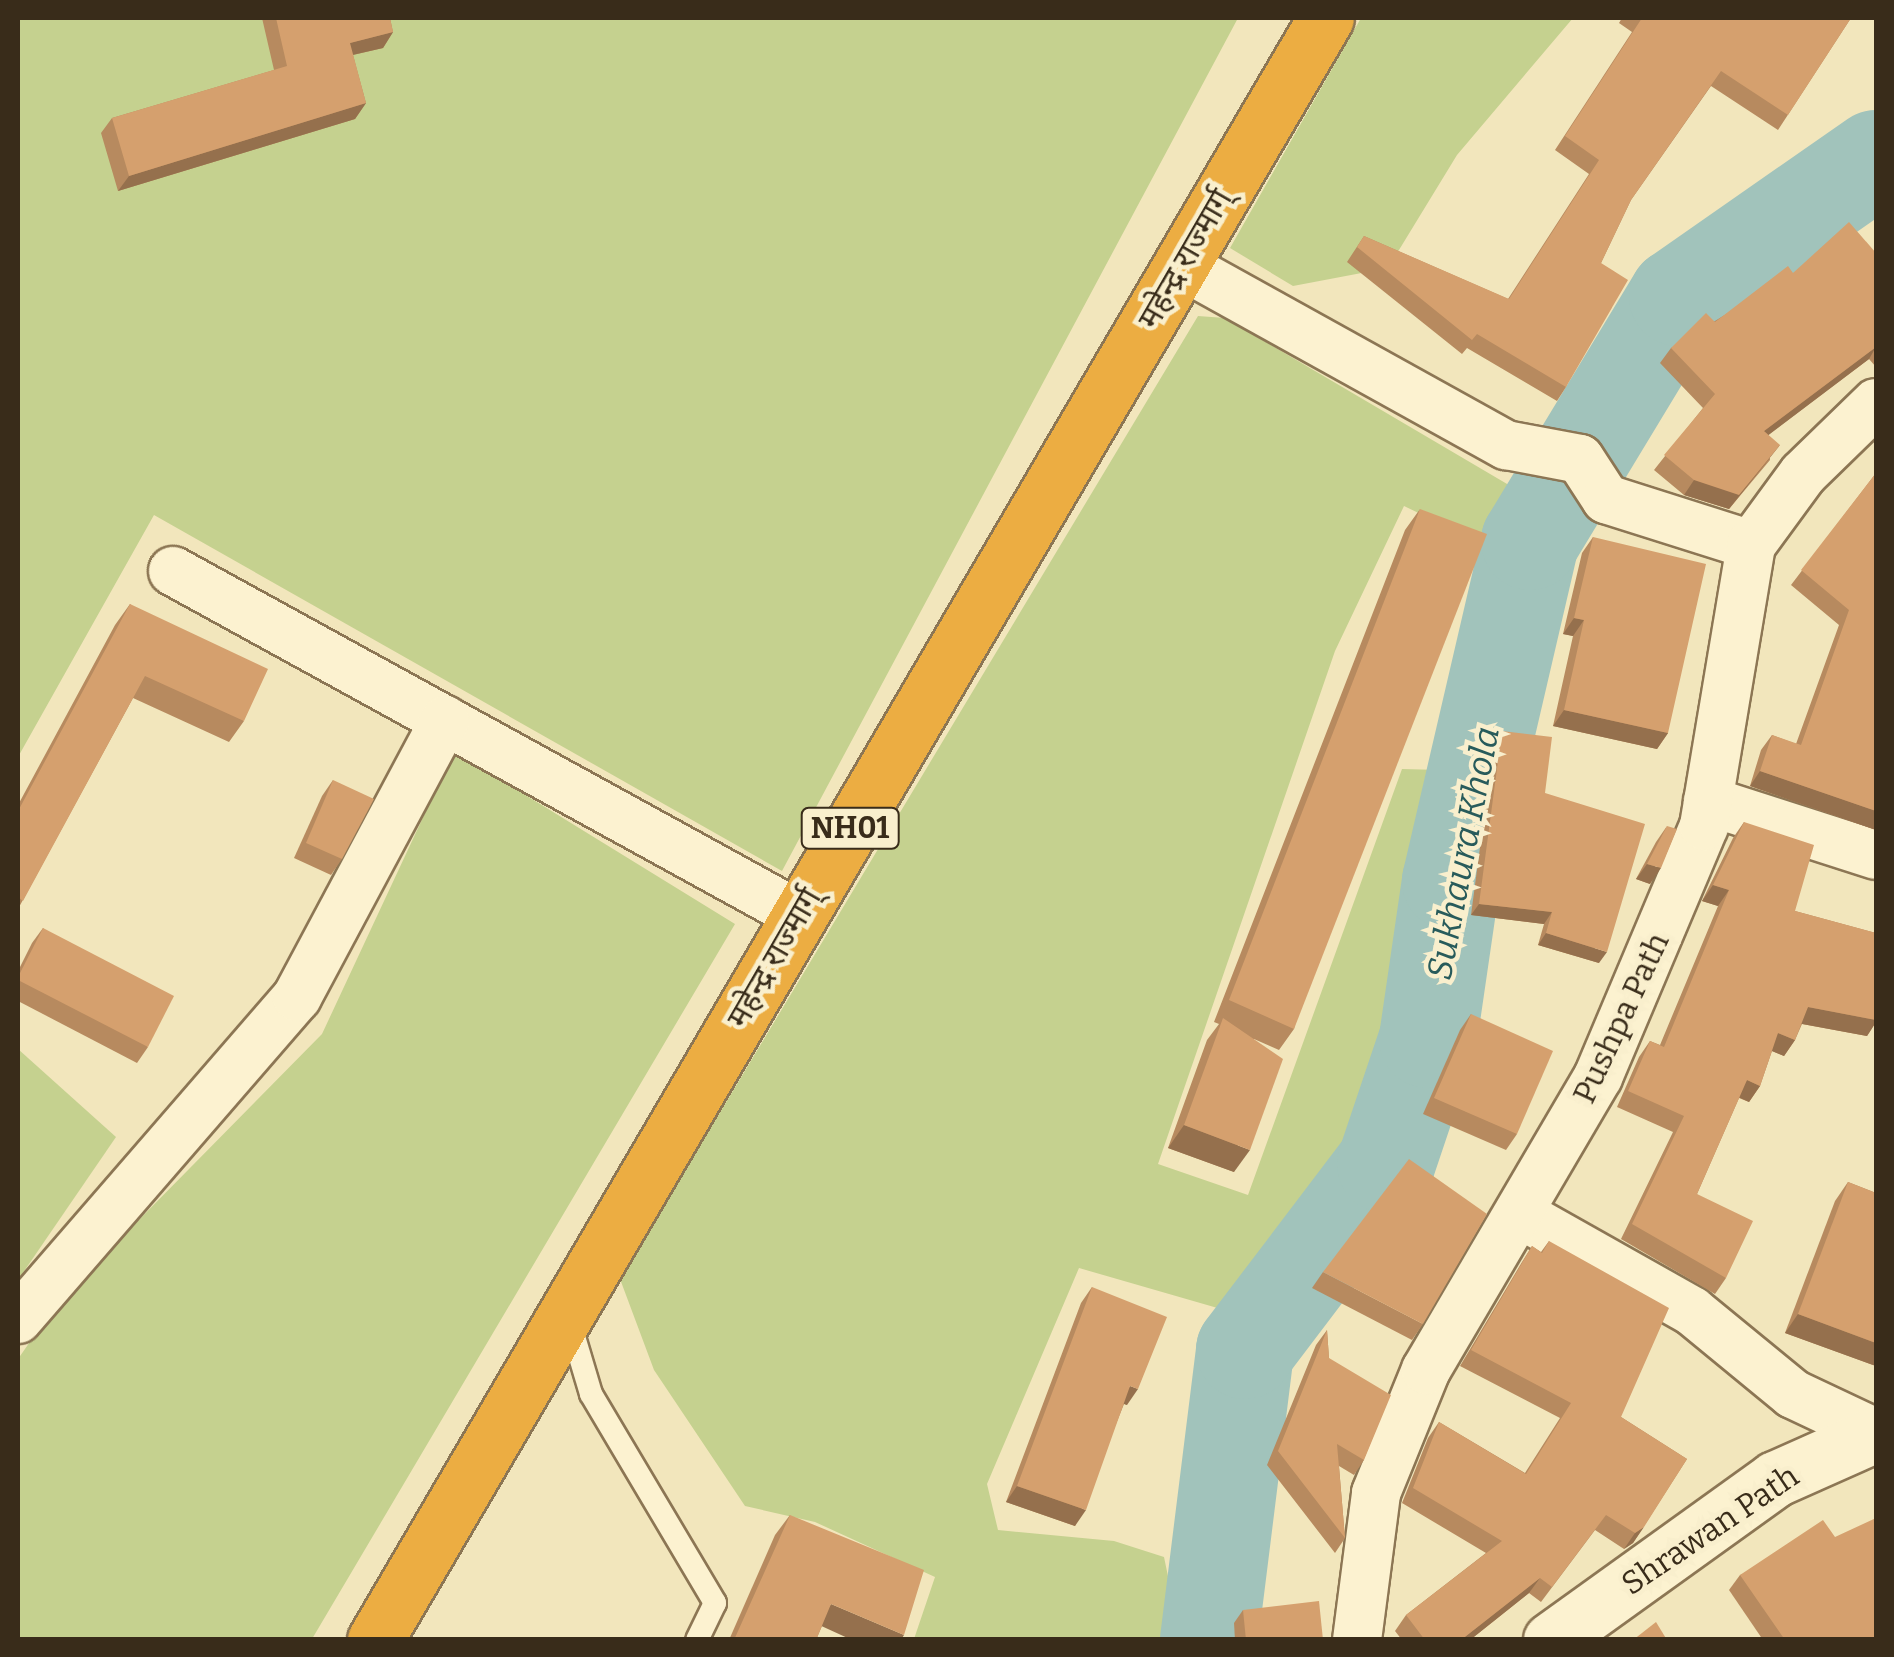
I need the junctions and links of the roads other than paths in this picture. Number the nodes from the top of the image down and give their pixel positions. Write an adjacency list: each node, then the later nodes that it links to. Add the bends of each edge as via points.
1 (1326, 18): 2 (highway, महेन्द्र राज्मार्ग् / NH01)
2 (1181, 265): 4 (street, via 1506,444 1580,459 1606,498); 9 (highway, महेन्द्र राज्मार्ग् / NH01)
3 (1870, 420): 4 (street)
4 (1750, 545): 7 (street, Pushpa Path)
5 (173, 571): 6 (street)
6 (445, 720): 9 (street); 12 (street, via 297,998)
7 (1708, 801): 8 (street); 10 (street, Pushpa Path, via 1638,988)
8 (1876, 854)
9 (799, 915): 11 (highway, महेन्द्र राज्मार्ग् / NH01)
10 (1520, 1214): 13 (street, via 1692,1311 1793,1394); 16 (street, Pushpa Path, via 1426,1370 1376,1493)
11 (567, 1314): 14 (highway, महेन्द्र राज्मार्ग् / NH01); 15 (lane, via 591,1394 715,1603)
12 (18, 1319)
13 (1876, 1434): 17 (street, Shrawan Path, via 1775,1479)
14 (376, 1640)
15 (696, 1640)
16 (1357, 1640)
17 (1551, 1640)

